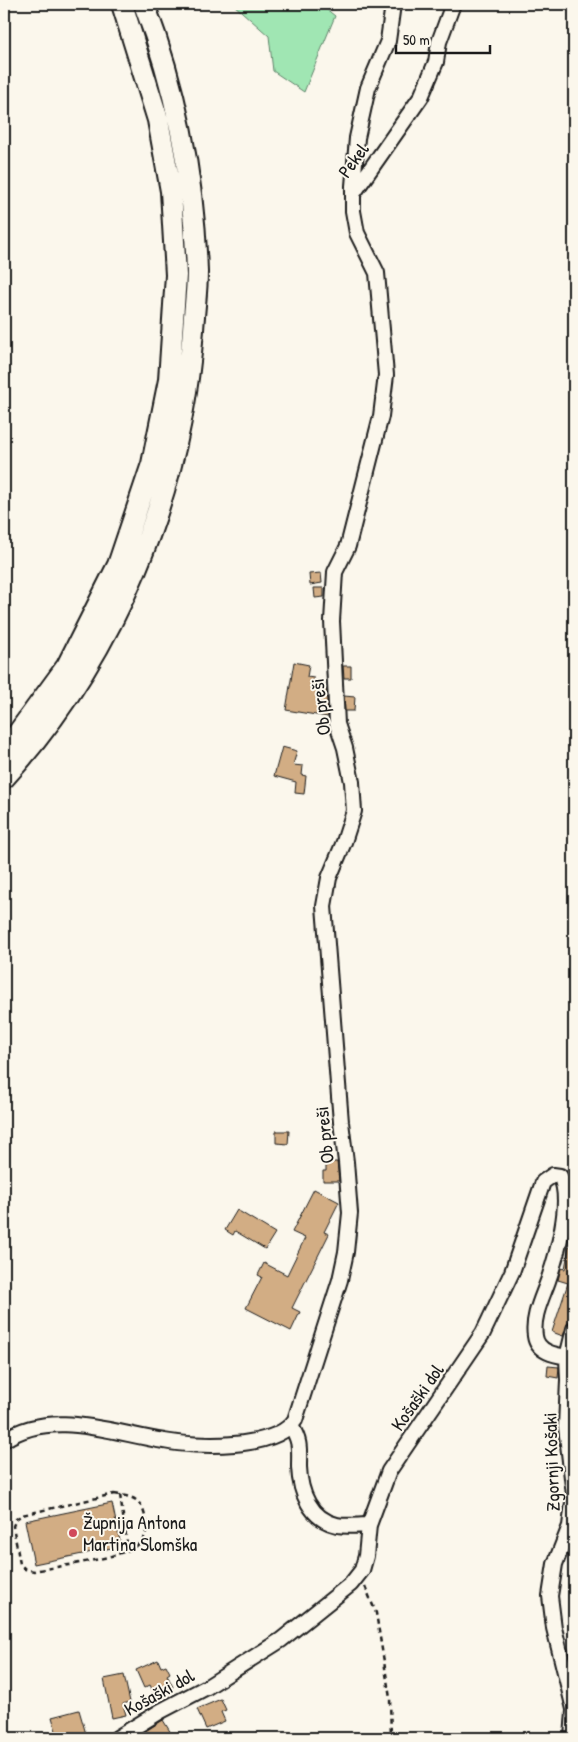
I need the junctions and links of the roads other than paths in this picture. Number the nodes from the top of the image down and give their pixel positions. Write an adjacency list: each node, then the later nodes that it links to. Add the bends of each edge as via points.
1 (122, 4): 6 (highway, via 158,120 171,191 176,275 169,380 152,464 118,565 67,666)
2 (144, 4): 7 (highway, via 160,44 179,116 190,188 197,274 190,363 181,420 158,510 134,574 102,641 70,694)
3 (393, 4): 5 (street, Pekel, via 388,41 368,88 357,138)
4 (453, 4): 5 (street, Pekel, via 439,42 436,62 421,96)
5 (353, 194): 10 (street, Ob preši, via 357,233 377,273 386,375 381,416 348,546 335,572 332,621 337,724 352,782 354,811 329,878 324,906 350,1214 349,1234 340,1280)
6 (4, 752)
7 (4, 778)
8 (574, 1329): 9 (street, Zgornji Košaki)
9 (568, 1357): 12 (street, Košaški dol, via 542,1350 535,1338 536,1317 552,1270 564,1204 564,1184 560,1176 553,1174 543,1182 512,1272 483,1333 390,1471); 13 (street, Zgornji Košaki, via 566,1427 574,1495 570,1526 555,1564 550,1596 554,1628)
10 (291, 1426): 11 (street, via 273,1436 221,1445 165,1442 77,1424 30,1428); 12 (street, via 298,1437 301,1485 312,1510 324,1520 338,1525)
11 (4, 1440)
12 (369, 1524): 14 (street, Košaški dol, via 366,1556 360,1573 351,1584 281,1640 214,1683)
13 (574, 1710): 15 (street, Zgornji Košaki)
14 (117, 1738)
15 (572, 1738)

